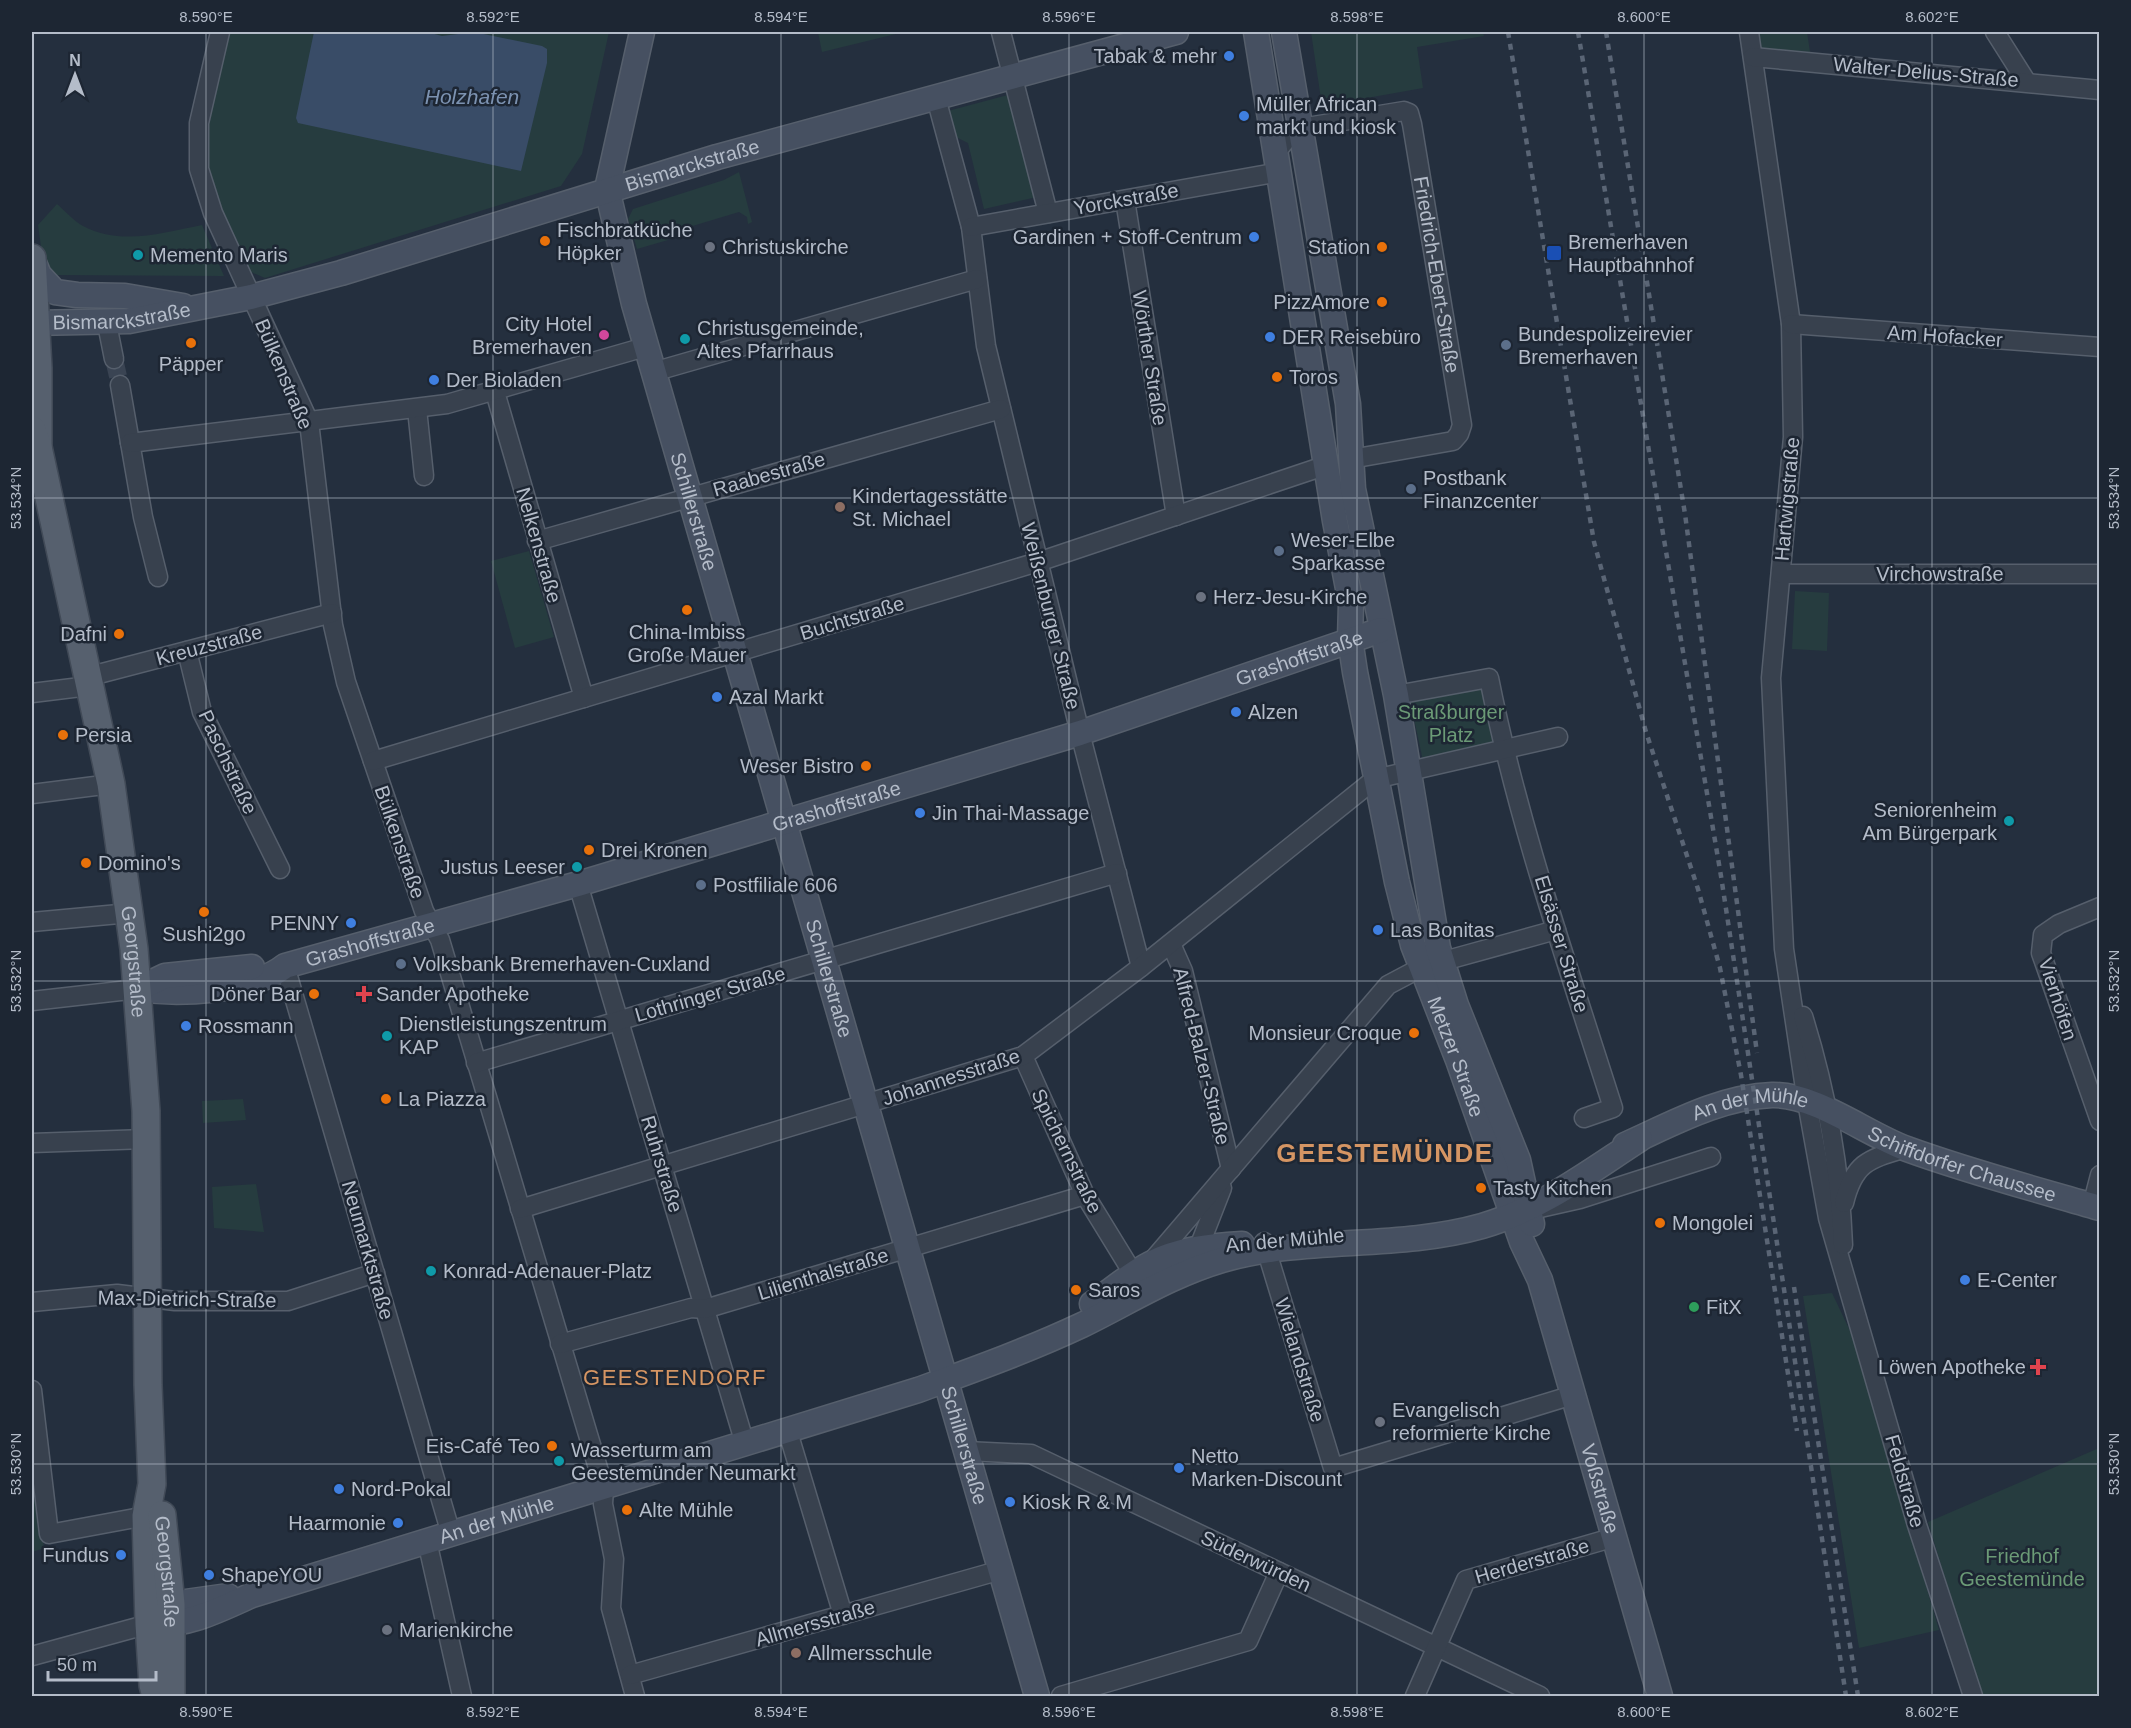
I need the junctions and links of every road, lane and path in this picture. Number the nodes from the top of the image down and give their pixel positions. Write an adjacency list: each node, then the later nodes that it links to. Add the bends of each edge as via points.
1 (220, 32): 22 (street, Bülkenstraße, via 199,123 199,169 213,213)
2 (642, 32): 16 (street)
3 (1001, 32): 10 (street)
4 (1176, 32): 10 (street, Bismarckstraße)
5 (1256, 32): 15 (street)
6 (1284, 32): 14 (street)
7 (1749, 32): 9 (street, Hartwigstraße)
8 (1995, 32): 11 (street)
9 (1753, 57): 11 (street, Walter-Delius-Straße); 27 (street, Hartwigstraße)
10 (1011, 76): 13 (street, Bismarckstraße); 18 (street)
11 (2026, 81): 12 (street, Walter-Delius-Straße)
12 (2100, 90)
13 (936, 98): 16 (street, Bismarckstraße); 19 (street, Weißenburger Straße)
14 (1300, 128): 15 (street, via 1291,134); 39 (street, via 1348,404); 39 (street, Friedrich-Ebert-Straße, via 1409,113 1462,424 1453,441)
15 (1278, 162): 17 (street, Yorckstraße); 40 (street)
16 (607, 189): 22 (street, Bismarckstraße, via 341,273); 28 (street, Schillerstraße)
17 (1125, 200): 18 (street, Yorckstraße); 43 (street, Wörther Straße)
18 (1048, 213): 19 (street, Yorckstraße)
19 (971, 227): 21 (street, Weißenburger Straße)
20 (32, 258): 23 (street, Bismarckstraße, via 39,275 55,292 125,296); 25 (main road, Georgstraße)
21 (977, 279): 31 (street); 35 (street, Weißenburger Straße, via 986,346)
22 (251, 297): 24 (street, Bismarckstraße); 36 (street, Bülkenstraße)
23 (183, 306): 24 (street, Bismarckstraße); 25 (street, Bismarckstraße)
24 (211, 306): 26 (street, Bismarckstraße)
25 (33, 317): 26 (street, Bismarckstraße); 37 (main road, Georgstraße)
26 (107, 324): 30 (street)
27 (1791, 324): 29 (street, Am Hofacker); 46 (street, Hartwigstraße, via 1793,437)
28 (645, 347): 31 (street, Schillerstraße); 33 (street)
29 (2100, 347)
30 (114, 359)
31 (653, 372): 42 (street, Schillerstraße)
32 (120, 385): 38 (street)
33 (495, 392): 34 (street); 44 (street, Nelkenstraße)
34 (417, 409): 36 (street); 41 (street)
35 (1001, 409): 42 (street, Raabestraße); 45 (street, Weißenburger Straße)
36 (309, 422): 38 (street); 49 (street, Bülkenstraße)
37 (35, 439): 54 (main road, Georgstraße)
38 (130, 443): 48 (street)
39 (1351, 459): 40 (street, Friedrich-Ebert-Straße); 50 (street, via 1353,489)
40 (1328, 465): 43 (street, Buchtstraße); 51 (street, via 1351,604)
41 (424, 476)
42 (689, 496): 44 (street, Raabestraße); 53 (street, Schillerstraße)
43 (1176, 516): 45 (street, Buchtstraße)
44 (537, 541): 57 (street, Nelkenstraße)
45 (1038, 562): 53 (street, Buchtstraße); 58 (street, Weißenburger Straße)
46 (1781, 574): 47 (street, Virchowstraße); 80 (street, Hartwigstraße, via 1771,678 1781,926)
47 (2100, 574)
48 (158, 577)
49 (332, 613): 52 (street, Kreuzstraße); 61 (street, Bülkenstraße, via 346,682)
50 (1381, 630): 51 (street, Grashoffstraße); 56 (street)
51 (1350, 639): 58 (street, Grashoffstraße); 63 (street)
52 (187, 651): 54 (street, Kreuzstraße); 67 (street, Paschstraße, via 202,712)
53 (734, 654): 57 (street, Buchtstraße); 66 (street, Schillerstraße)
54 (88, 681): 55 (street, Kreuzstraße); 64 (main road, Georgstraße)
55 (32, 693)
56 (1396, 695): 60 (street, via 1489,678); 62 (street)
57 (584, 698): 61 (street, Buchtstraße)
58 (1080, 733): 66 (street, Grashoffstraße); 68 (street, Weißenburger Straße)
59 (1558, 736): 60 (street)
60 (1503, 751): 62 (street); 74 (street, Elsässer Straße)
61 (373, 761): 73 (street, Bülkenstraße)
62 (1408, 773): 63 (street); 77 (street)
63 (1375, 779): 75 (street, Johannesstraße); 77 (street, via 1413,945)
64 (111, 784): 65 (street); 71 (main road, Georgstraße)
65 (32, 794)
66 (782, 823): 69 (street, Grashoffstraße); 76 (street, Schillerstraße)
67 (280, 869)
68 (1117, 873): 76 (street, Lothringer Straße); 79 (street, Weißenburger Straße)
69 (578, 884): 73 (street, Grashoffstraße); 83 (street, Ruhrstraße)
70 (2100, 907): 90 (street, Vierhöfen, via 2058,924 2043,935 2041,953)
71 (130, 912): 72 (street); 81 (main road, Georgstraße)
72 (32, 922)
73 (431, 924): 78 (street, Grashoffstraße); 85 (street, Bülkenstraße, via 440,940)
74 (1556, 930): 77 (street); 89 (street, Elsässer Straße, via 1613,1108)
75 (1171, 944): 79 (street, Johannesstraße); 96 (street, Alfred-Balzer-Straße, via 1183,971)
76 (823, 960): 83 (street, Lothringer Straße); 87 (street, Schillerstraße)
77 (1432, 964): 96 (street, via 1388,986); 99 (street, Metzer Straße, via 1456,1005 1518,1160)
78 (285, 966): 81 (street, Grashoffstraße, via 270,964 165,976); 108 (street, Neumarktstraße)
79 (1141, 967): 84 (street, Johannesstraße)
80 (1787, 968): 86 (street, Hartwigstraße); 88 (street, Hartwigstraße)
81 (138, 989): 82 (street); 91 (main road, Georgstraße)
82 (32, 1001)
83 (619, 1021): 85 (street, Lothringer Straße); 95 (street, Ruhrstraße)
84 (1023, 1056): 87 (street, Johannesstraße); 98 (street, Spichernstraße)
85 (476, 1063): 101 (street, Bülkenstraße)
86 (1807, 1102): 88 (street, An der Mühle); 99 (street, An der Mühle, via 1790,1096 1750,1098 1694,1114); 106 (street, Feldstraße, via 1828,1218)
87 (865, 1104): 95 (street, Johannesstraße); 104 (street, Schillerstraße)
88 (1829, 1111): 93 (street, Schiffdorfer Chaussee); 102 (street, Feldstraße)
89 (1584, 1118)
90 (2100, 1122)
91 (146, 1139): 92 (street); 109 (main road, Georgstraße)
92 (32, 1143)
93 (1906, 1148): 100 (street, Schiffdorfer Chaussee); 102 (street, Feldstraße, via 1863,1163 1852,1179)
94 (1711, 1157): 99 (street, An der Mühle, via 1580,1199)
95 (662, 1166): 101 (street, Johannesstraße); 111 (street, Ruhrstraße)
96 (1229, 1172): 105 (street); 107 (street)
97 (2100, 1175): 100 (street)
98 (1085, 1195): 104 (street, Lilienthalstraße); 107 (street, Spichernstraße)
99 (1519, 1205): 103 (street, An der Mühle, via 1416,1228); 115 (street, Voßstraße, via 1536,1239 1539,1280)
100 (2096, 1207)
101 (520, 1209): 112 (street, Bülkenstraße)
102 (1842, 1210): 106 (street, Feldstraße)
103 (1266, 1246): 105 (street, An der Mühle, via 1228,1258); 115 (street, Wielandstraße, via 1333,1468)
104 (907, 1249): 111 (street, Lilienthalstraße); 113 (street, Schillerstraße)
105 (1194, 1258): 107 (street, An der Mühle); 113 (street, An der Mühle, via 1082,1325)
106 (1843, 1264): 141 (street, Feldstraße, via 1917,1525)
107 (1142, 1270): 113 (street, An der Mühle, via 1068,1320)
108 (375, 1272): 109 (street, Max-Dietrich-Straße, via 288,1302); 122 (street, Neumarktstraße)
109 (148, 1299): 110 (street, Max-Dietrich-Straße, via 117,1294); 119 (main road, Georgstraße)
110 (32, 1302)
111 (705, 1309): 112 (street, Lilienthalstraße, via 691,1308); 117 (street, Ruhrstraße)
112 (561, 1344): 120 (street, Bülkenstraße)
113 (946, 1380): 116 (street, An der Mühle); 118 (street, Schillerstraße)
114 (32, 1390): 121 (street, via 49,1534)
115 (1573, 1395): 123 (street, Voßstraße)
116 (788, 1432): 117 (street, An der Mühle); 127 (street)
117 (745, 1444): 120 (street, An der Mühle)
118 (966, 1451): 125 (street, Schillerstraße); 126 (street, Süderwürden, via 1030,1454)
119 (152, 1485): 121 (main road, Georgstraße); 128 (main road, Georgstraße, via 162,1515)
120 (604, 1488): 122 (street, An der Mühle); 131 (street, Bülkenstraße, via 603,1504 614,1559 611,1608)
121 (146, 1516): 128 (main road, Georgstraße)
122 (451, 1534): 124 (street, An der Mühle)
123 (1615, 1537): 129 (street, Herderstraße, via 1466,1580); 140 (street, Voßstraße)
124 (427, 1541): 128 (street, An der Mühle, via 252,1595 192,1621); 134 (street)
125 (1001, 1570): 127 (street, Allmersstraße); 136 (street, Schillerstraße)
126 (1280, 1572): 129 (street, Süderwürden); 137 (street, via 1248,1641)
127 (843, 1615): 131 (street, Allmersstraße)
128 (164, 1618): 130 (street); 132 (main road, Georgstraße, via 153,1685); 133 (main road, Georgstraße)
129 (1437, 1647): 138 (street, Herderstraße); 139 (street, Süderwürden)
130 (32, 1656)
131 (630, 1675): 135 (street, Bülkenstraße)
132 (156, 1696)
133 (171, 1696)
134 (462, 1696)
135 (635, 1696)
136 (1037, 1696)
137 (1061, 1696)
138 (1415, 1696)
139 (1540, 1696)
140 (1660, 1696)
141 (1973, 1696)

